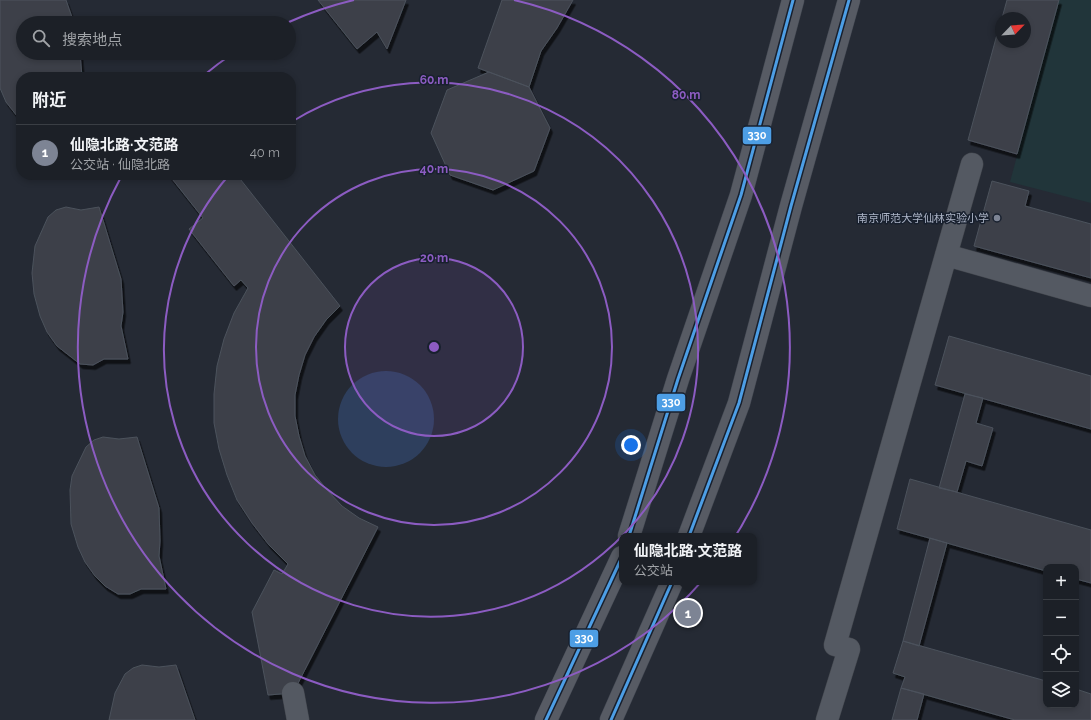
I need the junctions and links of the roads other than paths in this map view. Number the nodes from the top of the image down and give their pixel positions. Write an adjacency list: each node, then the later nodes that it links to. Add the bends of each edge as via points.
1 (793, 0): 6 (main road, via 741,195 678,379)
2 (849, 0): 7 (main road, via 739,403)
3 (972, 164): 4 (street)
4 (946, 255): 5 (street); 14 (street, via 835,645 849,649)
5 (1091, 296)
6 (630, 533)
7 (690, 533)
8 (619, 563): 12 (main road)
9 (671, 585): 13 (main road)
10 (293, 693): 11 (street)
11 (298, 720)
12 (546, 720)
13 (611, 720)
14 (827, 720)

